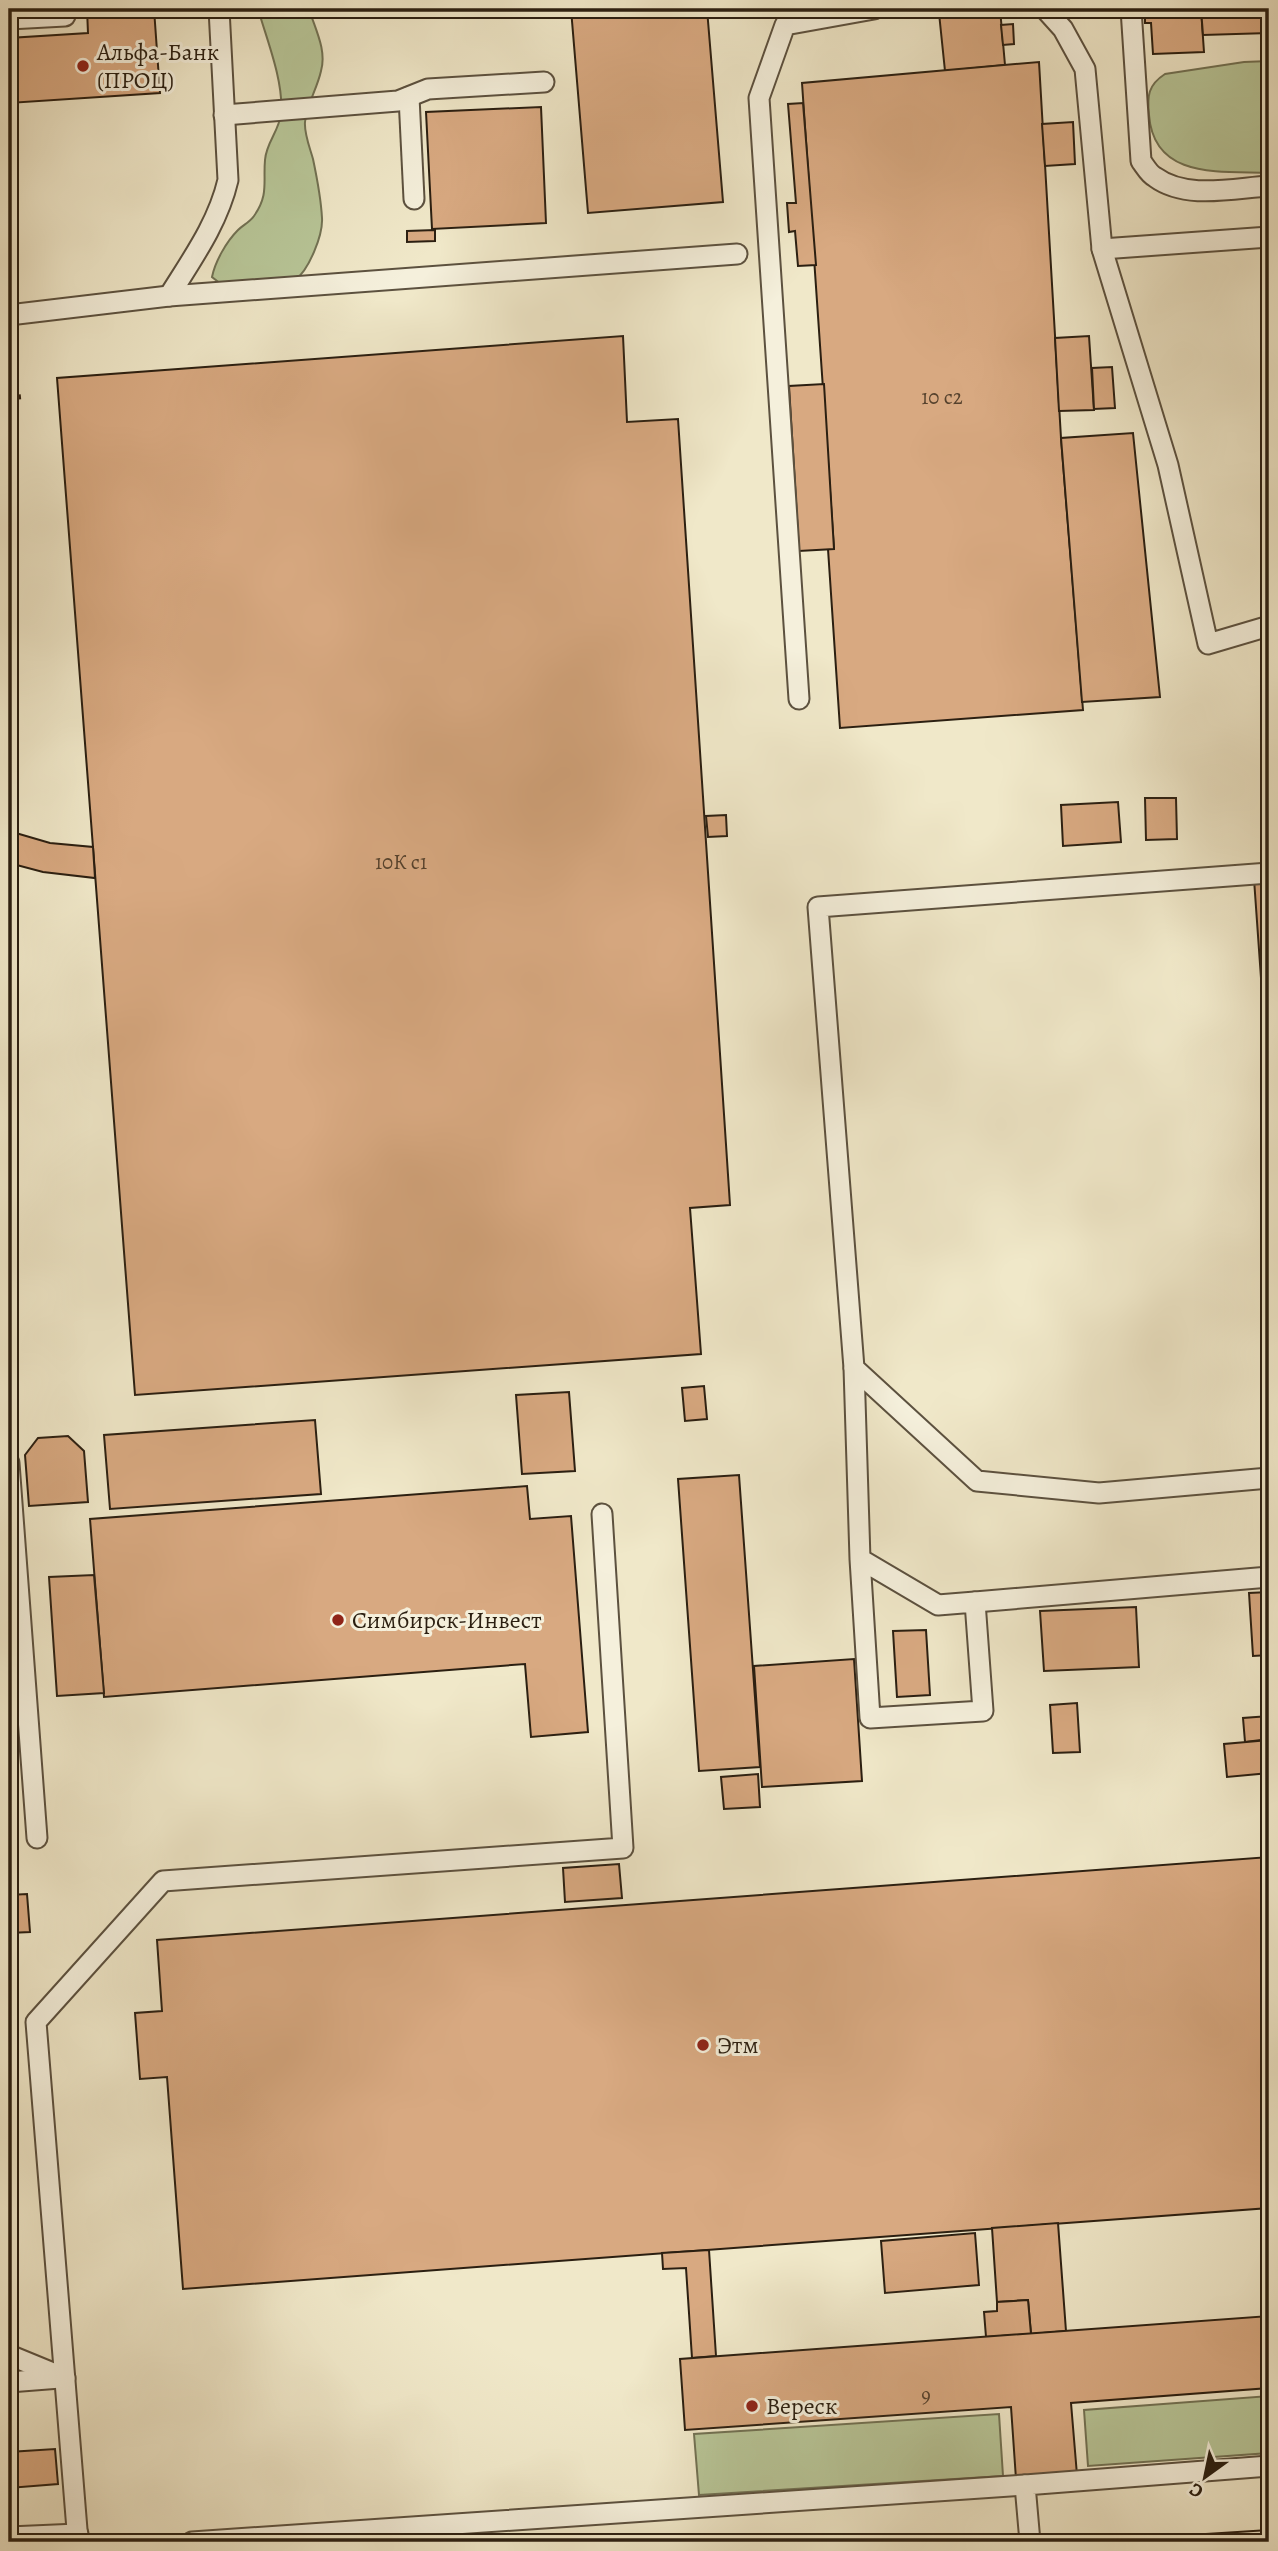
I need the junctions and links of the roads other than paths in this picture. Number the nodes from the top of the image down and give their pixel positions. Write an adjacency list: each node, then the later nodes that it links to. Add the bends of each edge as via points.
1 (62, 9): 6 (lane, via 65,16)
2 (219, 9): 9 (lane)
3 (874, 9): 18 (lane, via 786,25 759,98)
4 (1045, 9): 13 (lane, via 1063,29 1085,69)
5 (1131, 9): 10 (lane, via 1141,161 1154,177 1176,187 1199,191)
6 (9, 19)
7 (544, 82): 8 (lane, via 428,89)
8 (409, 97): 9 (lane); 11 (lane)
9 (224, 115): 15 (lane, via 228,180 222,205)
10 (1269, 186)
11 (414, 199)
12 (1269, 237): 13 (lane)
13 (1102, 249): 17 (lane, via 1168,465 1208,644)
14 (737, 254): 15 (lane)
15 (169, 296): 16 (lane)
16 (9, 315)
17 (1269, 626)
18 (799, 699)
19 (1269, 873): 20 (lane, via 818,906)
20 (854, 1368): 22 (lane, via 977,1481 1099,1493); 24 (lane)
21 (9, 1463): 27 (lane)
22 (1269, 1478)
23 (602, 1514): 29 (lane, via 623,1848 163,1881 36,2022)
24 (860, 1559): 26 (lane, via 938,1605); 26 (lane, via 870,1718 983,1711)
25 (1269, 1577): 26 (lane)
26 (975, 1602)
27 (37, 1838)
28 (9, 2355): 29 (lane)
29 (65, 2378): 30 (lane); 34 (lane)
30 (9, 2382)
31 (1269, 2466): 32 (lane)
32 (1025, 2485): 35 (lane); 36 (lane)
33 (9, 2537): 34 (lane)
34 (78, 2538)
35 (191, 2542)
36 (1030, 2542)

